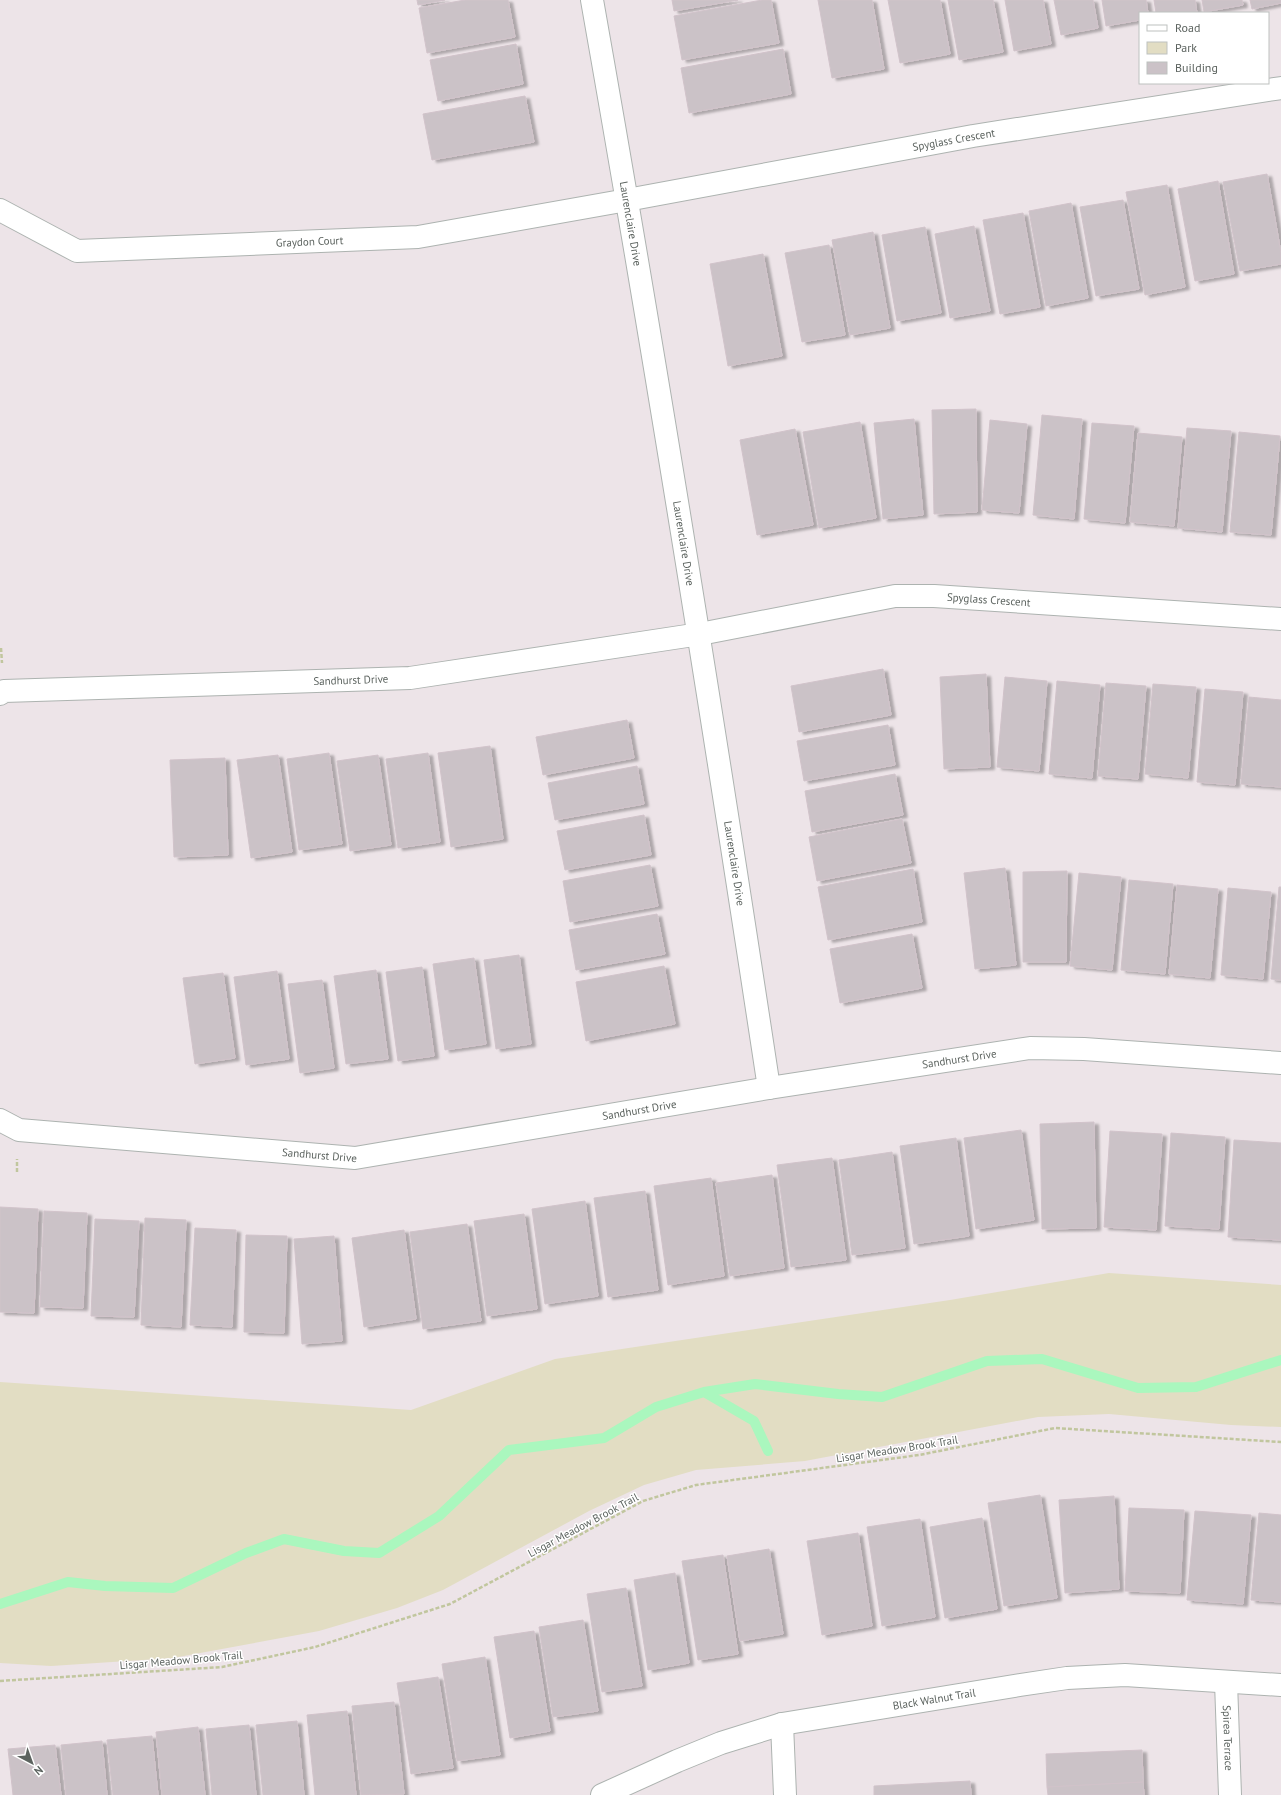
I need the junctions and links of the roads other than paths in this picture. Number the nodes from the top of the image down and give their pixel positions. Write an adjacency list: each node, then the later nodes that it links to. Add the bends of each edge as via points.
1 (592, 0): 3 (street, Laurenclaire Drive)
2 (1281, 88): 3 (street, Spyglass Crescent, via 973,136)
3 (628, 200): 4 (street, Graydon Court, via 418,237 77,252); 6 (street, Laurenclaire Drive)
4 (0, 210)
5 (1281, 619): 6 (street, Spyglass Crescent, via 934,596 895,596)
6 (700, 634): 7 (street, Sandhurst Drive, via 410,678 4,691); 9 (street, Laurenclaire Drive)
7 (0, 694)
8 (1281, 1063): 9 (street, Sandhurst Drive, via 1084,1049 1030,1048)
9 (769, 1088): 10 (street, Sandhurst Drive, via 355,1158 19,1130)
10 (0, 1120)
11 (1226, 1682): 12 (street, Black Walnut Trail); 13 (street, Black Walnut Trail, via 1125,1675 1067,1678); 16 (street, Spirea Terrace)
12 (1281, 1685)
13 (782, 1724): 14 (street, Black Walnut Trail, via 715,1745); 15 (street)
14 (602, 1795)
15 (785, 1795)
16 (1230, 1795)

